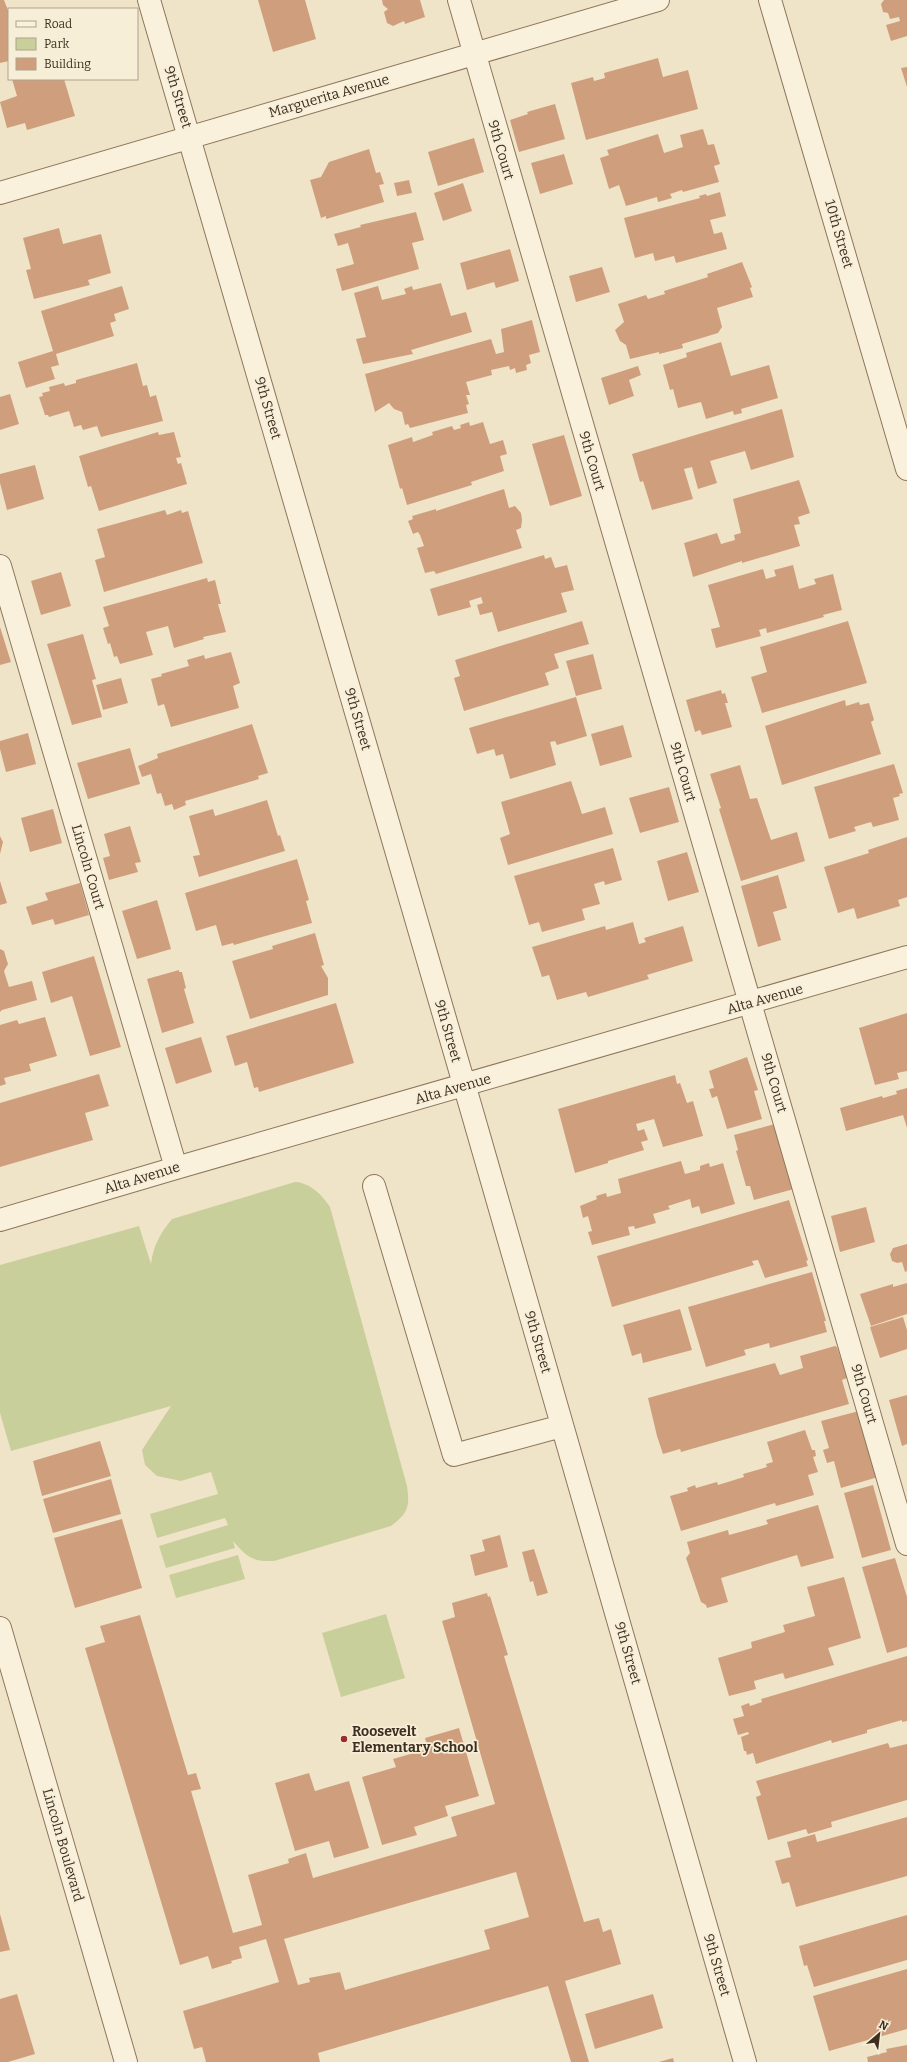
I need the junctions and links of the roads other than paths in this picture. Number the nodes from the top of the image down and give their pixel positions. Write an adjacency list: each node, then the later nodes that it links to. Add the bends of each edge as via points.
1 (149, 0): 6 (street, 9th Street)
2 (459, 0): 5 (street, 9th Court)
3 (658, 0): 5 (street, Marguerita Avenue)
4 (770, 0): 8 (street, 10th Street)
5 (474, 55): 6 (street, Marguerita Avenue); 11 (street, 9th Court)
6 (189, 136): 7 (street, Marguerita Avenue); 12 (street, 9th Street)
7 (0, 193)
8 (907, 469)
9 (0, 566): 13 (street, Lincoln Court)
10 (907, 957): 11 (street, Alta Avenue)
11 (751, 1004): 12 (street, Alta Avenue); 17 (street, 9th Court)
12 (464, 1086): 13 (street, Alta Avenue); 16 (street, 9th Street)
13 (176, 1168): 15 (street, Alta Avenue)
14 (374, 1186): 16 (street, via 454,1455)
15 (0, 1220)
16 (562, 1426): 20 (street, 9th Street)
17 (907, 1544)
18 (0, 1628): 19 (street, Lincoln Boulevard)
19 (126, 2062)
20 (745, 2062)

